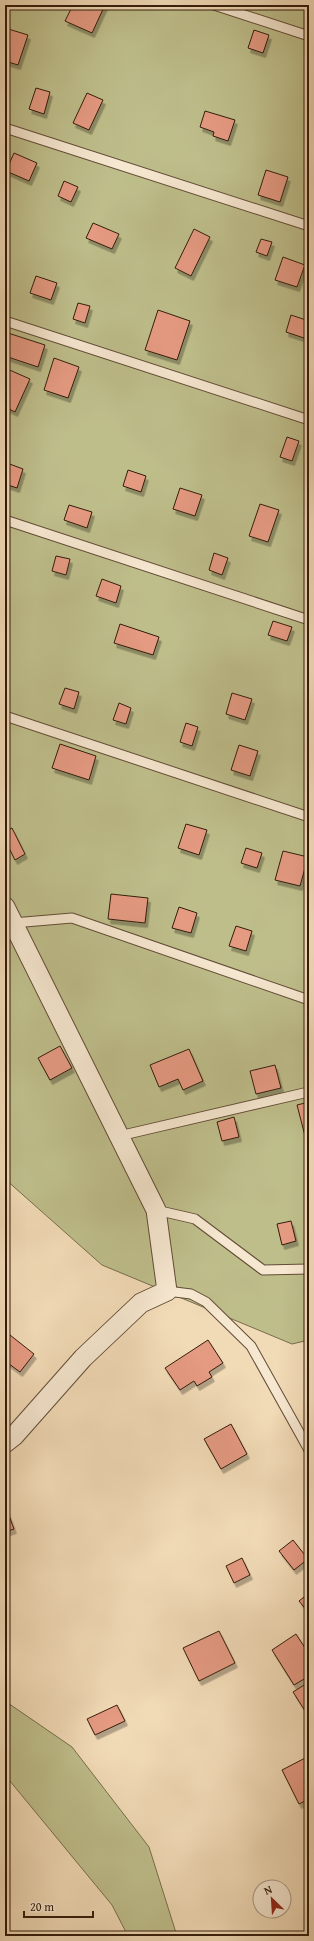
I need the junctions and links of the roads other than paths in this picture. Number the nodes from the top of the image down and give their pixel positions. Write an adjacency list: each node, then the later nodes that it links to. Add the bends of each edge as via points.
1 (214, 5): 2 (lane)
2 (309, 36)
3 (5, 128): 4 (lane)
4 (309, 226)
5 (5, 321): 6 (lane)
6 (309, 420)
7 (5, 520): 8 (lane)
8 (309, 620)
9 (5, 716): 10 (lane)
10 (309, 817)
11 (9, 915): 12 (lane, via 72,918); 14 (street)
12 (309, 1000)
13 (304, 1094): 14 (lane)
14 (119, 1136): 15 (street)
15 (156, 1210): 16 (lane, via 195,1219 263,1270); 17 (street)
16 (309, 1269)
17 (167, 1291): 18 (street, via 141,1303 83,1358); 19 (lane, via 191,1294 206,1302 251,1346)
18 (5, 1443)
19 (309, 1450)

